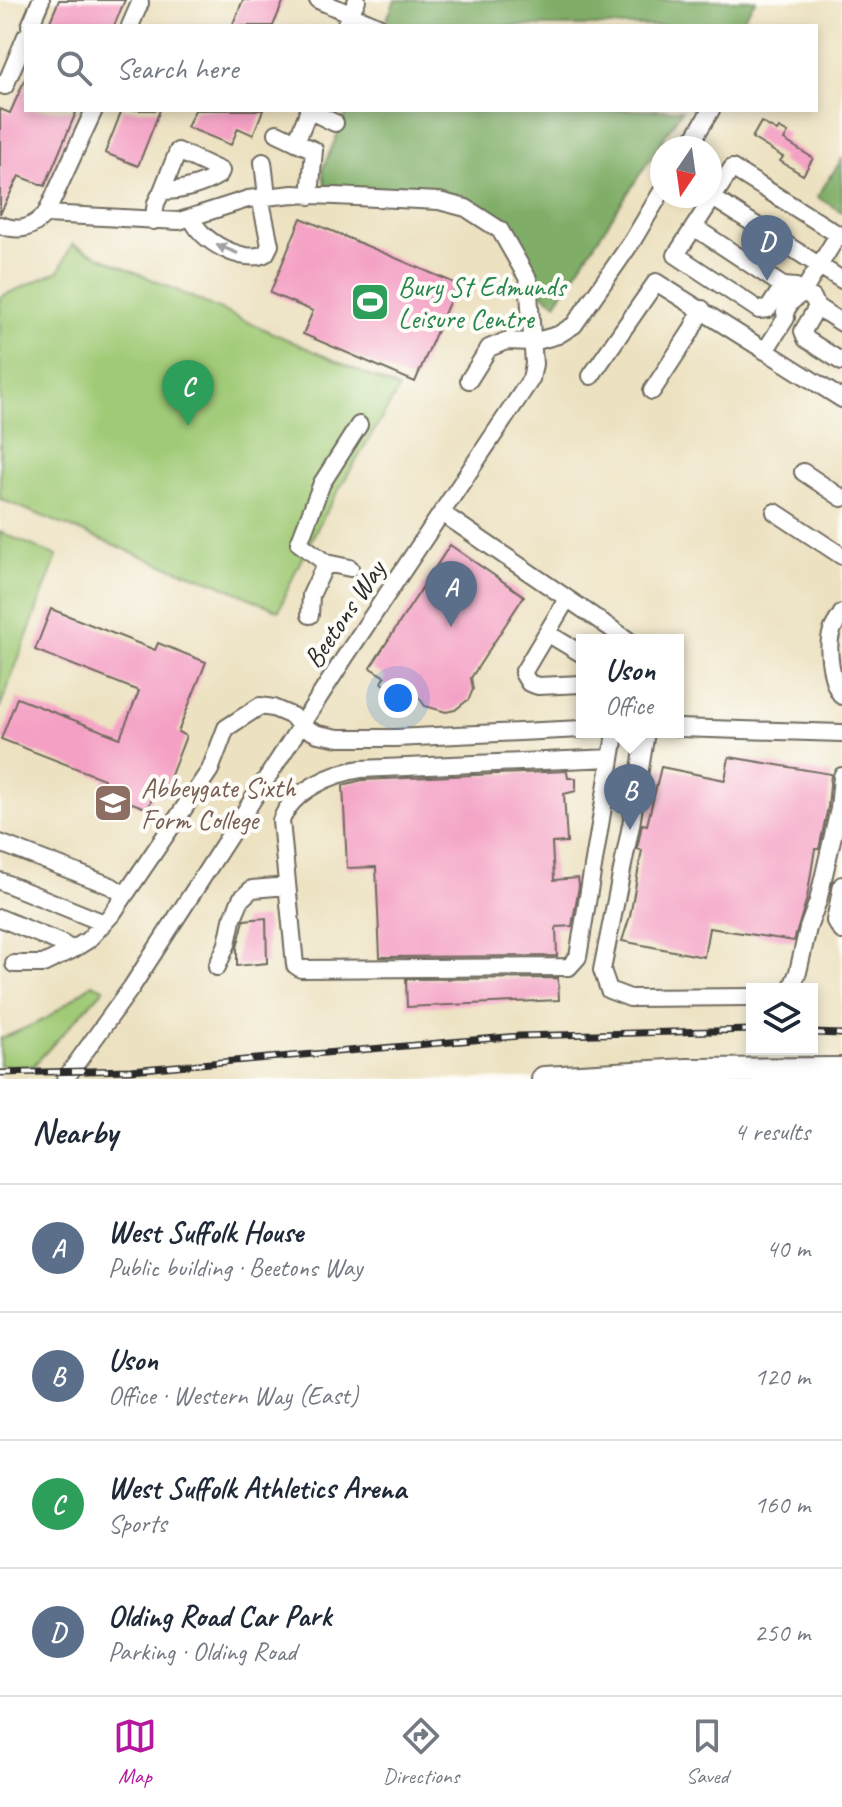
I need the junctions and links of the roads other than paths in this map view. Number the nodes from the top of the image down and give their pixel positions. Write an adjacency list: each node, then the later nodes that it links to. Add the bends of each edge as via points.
1 (41, 0): 5 (street)
2 (318, 0): 4 (street)
3 (140, 3): 6 (street)
4 (351, 13): 7 (street)
5 (31, 24)
6 (131, 24)
7 (374, 24)
8 (24, 41): 9 (street, via 5,86)
9 (0, 84)
10 (93, 112): 26 (street)
11 (307, 112): 17 (street)
12 (312, 112): 14 (street)
13 (710, 112): 16 (street)
14 (335, 123)
15 (277, 133): 17 (street)
16 (695, 136)
17 (296, 142): 21 (street, via 314,150)
18 (263, 162): 22 (street)
19 (722, 184): 31 (street, via 732,168)
20 (162, 191): 28 (street)
21 (310, 196): 22 (street, Beetons Way); 39 (street, Beetons Way, via 439,201 466,208 500,230 528,279)
22 (264, 197): 27 (street, Beetons Way); 27 (street, one-way to 27, via 270,245 263,256 250,258 203,236)
23 (722, 204): 32 (street)
24 (652, 208): 39 (street, via 574,325)
25 (706, 208): 30 (street)
26 (46, 214): 28 (street, Beetons Way); 29 (street, via 22,230)
27 (192, 217): 28 (street, Beetons Way)
28 (153, 221)
29 (0, 225)
30 (694, 227): 34 (street); 34 (street, via 676,255 759,310 768,309)
31 (840, 236): 32 (street)
32 (819, 266): 33 (street); 35 (street)
33 (842, 280)
34 (783, 286): 35 (street)
35 (803, 292): 36 (street); 40 (street, via 791,302)
36 (817, 307): 38 (street); 41 (street, via 803,331 806,339)
37 (702, 309): 40 (street); 42 (street, via 656,282); 44 (street)
38 (842, 323)
39 (533, 342): 43 (street, via 506,341 489,348); 50 (street, Beetons Way, via 531,379)
40 (765, 351): 45 (street)
41 (842, 362)
42 (591, 376)
43 (469, 380)
44 (652, 391)
45 (842, 399)
46 (359, 425): 52 (street, via 322,483 299,543)
47 (803, 472): 48 (street)
48 (842, 498)
49 (775, 512): 51 (street)
50 (442, 513): 54 (street); 62 (street, Beetons Way)
51 (842, 556)
52 (326, 563): 53 (street); 56 (street, via 311,595)
53 (350, 568)
54 (567, 599): 57 (street); 58 (street)
55 (842, 613): 61 (street, via 830,645 836,688)
56 (310, 615)
57 (547, 633): 59 (street); 60 (street, via 525,667 525,678 538,686)
58 (619, 634)
59 (576, 650)
60 (576, 684)
61 (842, 696)
62 (302, 727): 66 (street, via 339,738); 76 (street, via 292,716 260,706 226,728 210,770); 86 (street, Beetons Way)
63 (684, 728): 65 (street)
64 (576, 729): 66 (street)
65 (842, 733)
66 (424, 737): 70 (street)
67 (613, 738): 69 (street)
68 (645, 738): 84 (street, via 602,970 609,990 630,998)
69 (611, 758): 70 (street); 75 (street, via 578,957 569,967 301,969 293,959)
70 (424, 766): 75 (street, via 342,772 296,800 281,821)
71 (842, 776): 83 (street, via 818,901)
72 (0, 843): 76 (street)
73 (0, 881): 78 (street)
74 (842, 885): 79 (street, via 835,921)
75 (287, 886): 82 (street, via 252,889 241,899)
76 (123, 894): 78 (street)
77 (0, 918): 80 (street)
78 (104, 923): 80 (street)
79 (842, 931)
80 (72, 950): 81 (street, via 43,964)
81 (14, 964)
82 (217, 967)
83 (793, 983)
84 (746, 997)
85 (842, 1070): 87 (highway)
86 (65, 1079)
87 (544, 1079)

